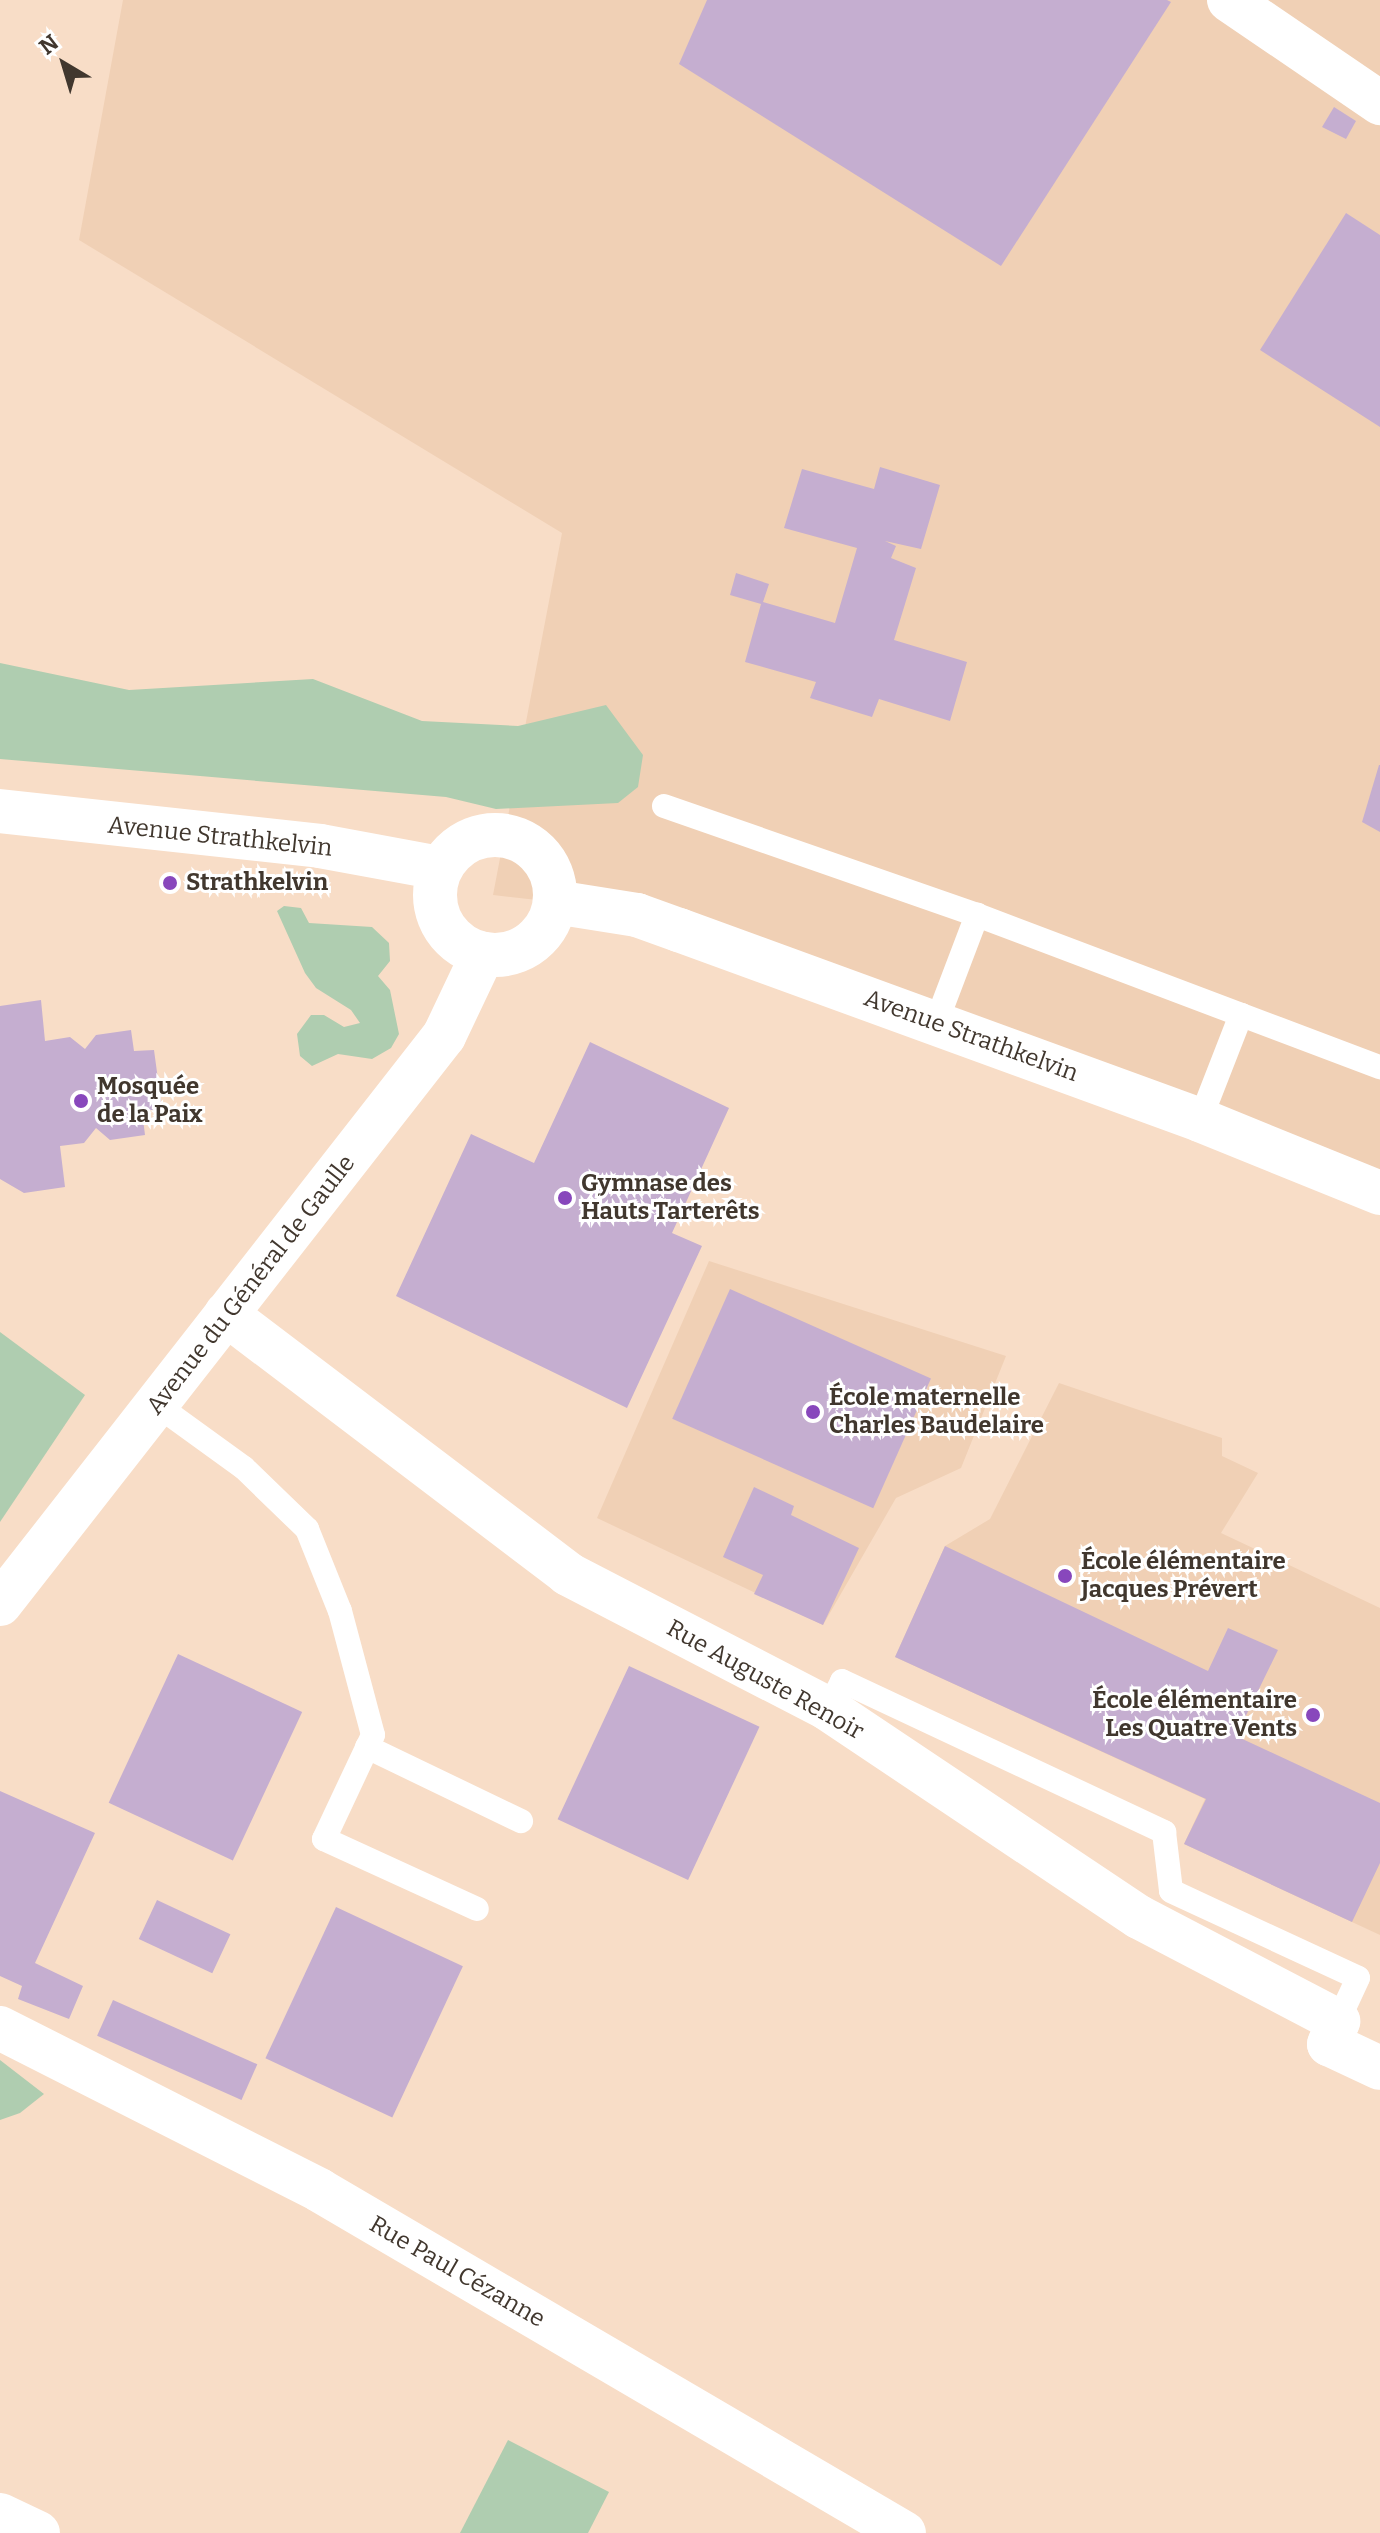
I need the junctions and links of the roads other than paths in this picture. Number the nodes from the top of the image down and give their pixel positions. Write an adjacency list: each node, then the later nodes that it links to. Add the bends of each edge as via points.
1 (1229, 0): 2 (street)
2 (1380, 103)
3 (664, 806): 7 (lane)
4 (0, 811): 5 (street, Avenue Strathkelvin, via 320,846)
5 (440, 868): 6 (street, via 473,838 516,838 547,863); 8 (street, via 434,889 446,932)
6 (555, 902): 8 (street, via 538,937 503,955); 10 (street, Avenue Strathkelvin, via 637,915)
7 (977, 915): 9 (lane); 10 (lane)
8 (483, 954): 14 (street, Avenue du Général de Gaulle, via 444,1036)
9 (1241, 1015): 11 (lane); 12 (lane)
10 (936, 1023): 12 (street, Avenue Strathkelvin)
11 (1380, 1067)
12 (1200, 1120): 13 (street, Avenue Strathkelvin)
13 (1380, 1193)
14 (226, 1314): 15 (street, Avenue du Général de Gaulle); 17 (street, Rue Auguste Renoir, via 568,1574)
15 (157, 1405): 16 (street, Avenue du Général de Gaulle); 18 (lane, via 244,1468 307,1529 340,1611 373,1735)
16 (0, 1604)
17 (828, 1709): 21 (street, Rue Auguste Renoir, via 1139,1917); 21 (lane, via 842,1681 1164,1832 1171,1891 1358,1978)
18 (367, 1747): 19 (lane); 20 (lane, via 324,1839)
19 (521, 1821)
20 (477, 1909)
21 (1338, 2021): 23 (street, via 1329,2044)
22 (0, 2028): 26 (street, Rue Paul Cézanne, via 319,2190)
23 (1380, 2068)
24 (0, 2515): 25 (street)
25 (38, 2533)
26 (904, 2533)

